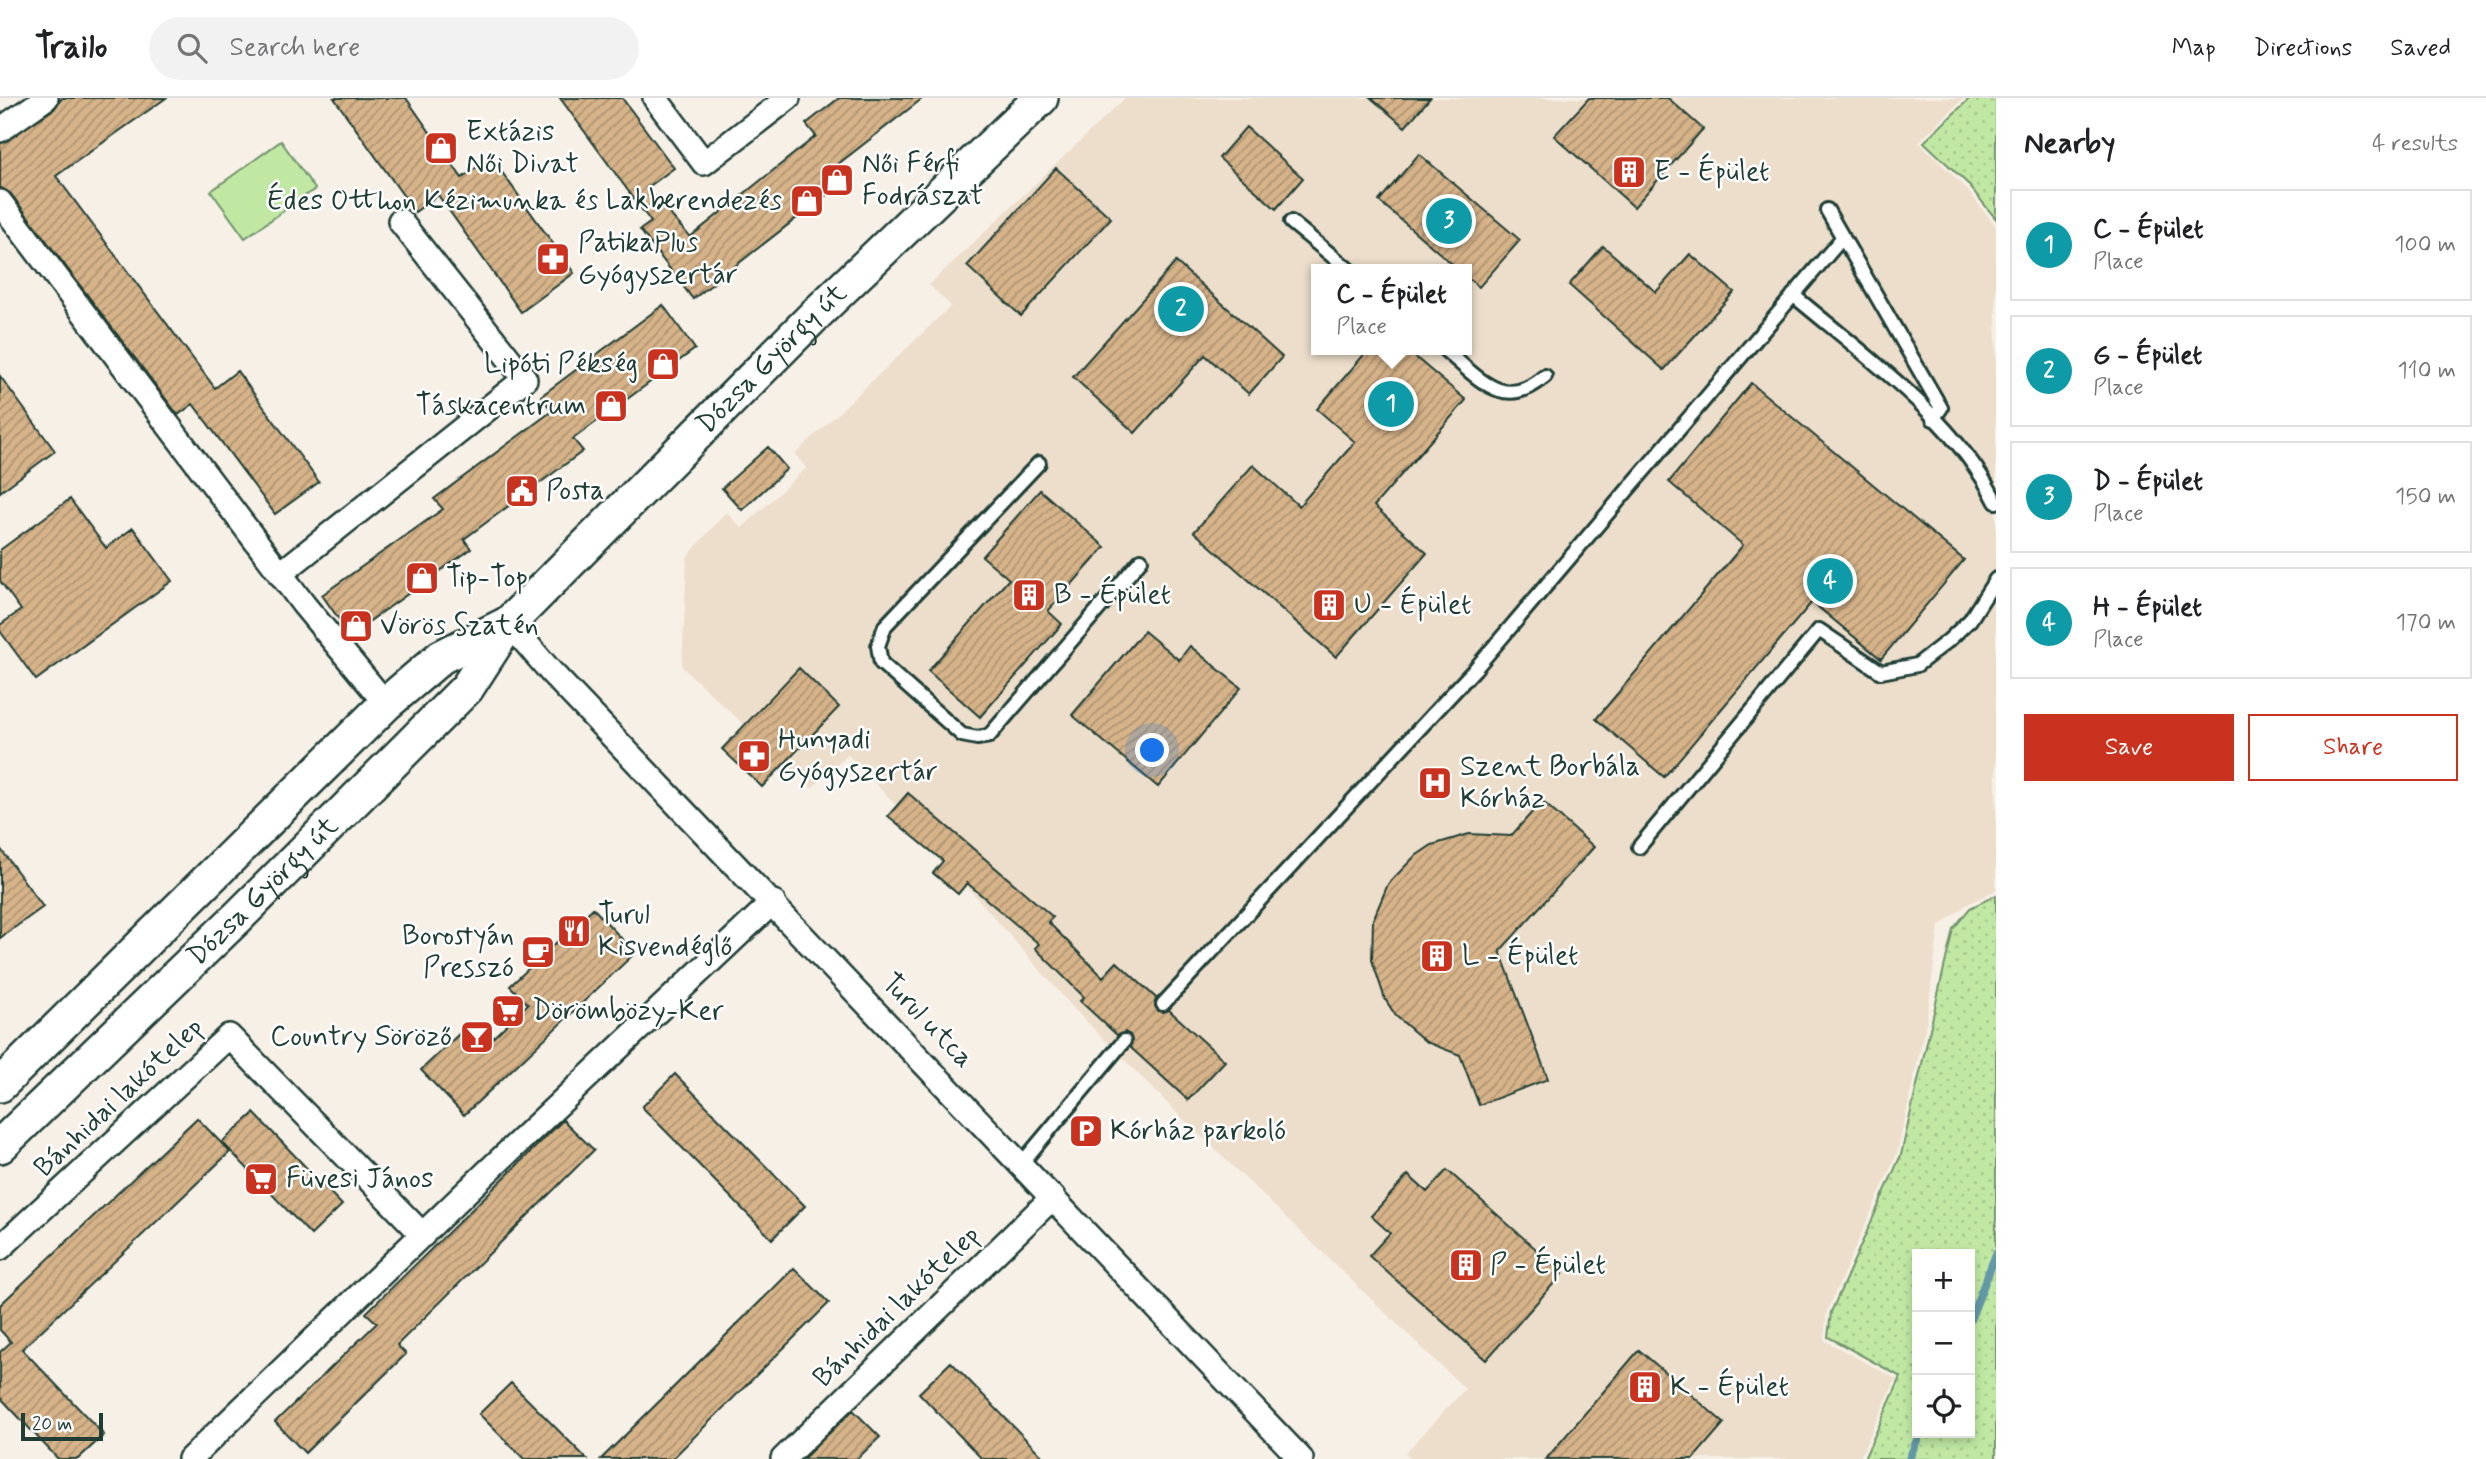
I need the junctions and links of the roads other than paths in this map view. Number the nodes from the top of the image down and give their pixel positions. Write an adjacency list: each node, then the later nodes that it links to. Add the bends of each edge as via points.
1 (46, 98): 5 (street)
2 (655, 98): 3 (street, via 704,163)
3 (788, 98)
4 (1041, 98): 21 (street, Dózsa György út, via 817,313)
5 (0, 130)
6 (0, 202): 19 (street)
7 (1827, 210): 10 (lane)
8 (400, 221): 19 (street, via 525,379)
9 (1291, 222): 11 (lane)
10 (1843, 237): 12 (lane); 15 (lane, via 1941,408)
11 (1342, 264)
12 (1793, 295): 15 (lane); 25 (lane, via 1475,669)
13 (1451, 355): 14 (lane, via 1490,387 1508,394 1530,390)
14 (1545, 376)
15 (1933, 419): 17 (lane, via 1964,449)
16 (1039, 463): 18 (lane, via 885,626 878,646 881,663 962,736 989,736)
17 (1996, 502)
18 (1141, 560)
19 (280, 574): 22 (street)
20 (1996, 579): 23 (lane, via 1970,621 1917,665 1881,672 1819,630)
21 (509, 623): 22 (street, Dózsa György út, via 440,657); 24 (street, Turul utca); 28 (street, Dózsa György út, via 467,688)
22 (386, 704): 27 (street, Dózsa György út)
23 (1639, 847)
24 (773, 902): 29 (street, Turul utca); 31 (street)
25 (1163, 1004)
26 (1124, 1041): 29 (lane)
27 (0, 1086)
28 (0, 1146)
29 (1021, 1164): 30 (street, Turul utca)
30 (1053, 1197): 34 (street, Bánhidai lakótelep); 35 (street, Turul utca)
31 (423, 1234): 32 (street, Bánhidai lakótelep, via 229,1036); 33 (street)
32 (0, 1248)
33 (190, 1459)
34 (783, 1459)
35 (1301, 1459)

